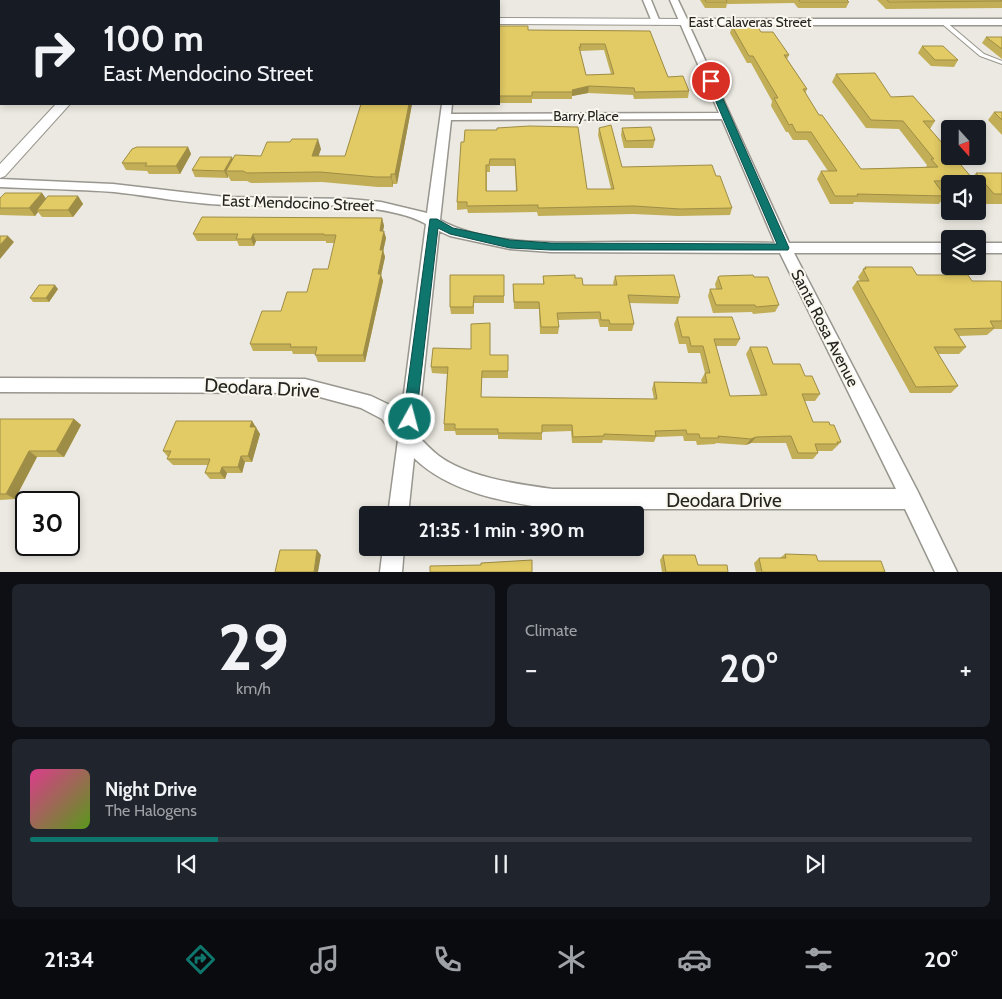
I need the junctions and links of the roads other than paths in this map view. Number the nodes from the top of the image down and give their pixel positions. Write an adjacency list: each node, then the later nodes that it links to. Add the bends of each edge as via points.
1 (647, 0): 4 (street)
2 (674, 0): 5 (street, Santa Rosa Avenue)
3 (500, 22): 4 (street, East Calaveras Street)
4 (656, 22): 5 (street, East Calaveras Street)
5 (684, 22): 6 (street, East Calaveras Street); 11 (street, Santa Rosa Avenue)
6 (943, 22): 7 (street, East Calaveras Street); 8 (lane, via 982,55)
7 (1002, 22)
8 (1002, 64)
9 (62, 105): 12 (street)
10 (446, 110): 11 (street, Barry Place); 14 (street)
11 (727, 116): 15 (street, Santa Rosa Avenue)
12 (0, 173)
13 (0, 183): 14 (street, East Mendocino Street, via 113,188 225,201 350,202 419,214)
14 (434, 221): 15 (street, East Mendocino Street, via 450,231 518,245); 20 (street)
15 (784, 248): 16 (street, East Mendocino Street); 21 (street, Santa Rosa Avenue)
16 (941, 248)
17 (986, 248): 18 (street)
18 (1002, 248)
19 (0, 385): 20 (street, Deodara Drive, via 306,386 365,401 388,413)
20 (407, 438): 21 (street, Deodara Drive, via 434,463 470,481 509,494 553,499); 22 (street)
21 (911, 499): 25 (street, Santa Rosa Avenue)
22 (399, 506)
23 (393, 556): 24 (street)
24 (391, 572)
25 (946, 572)

